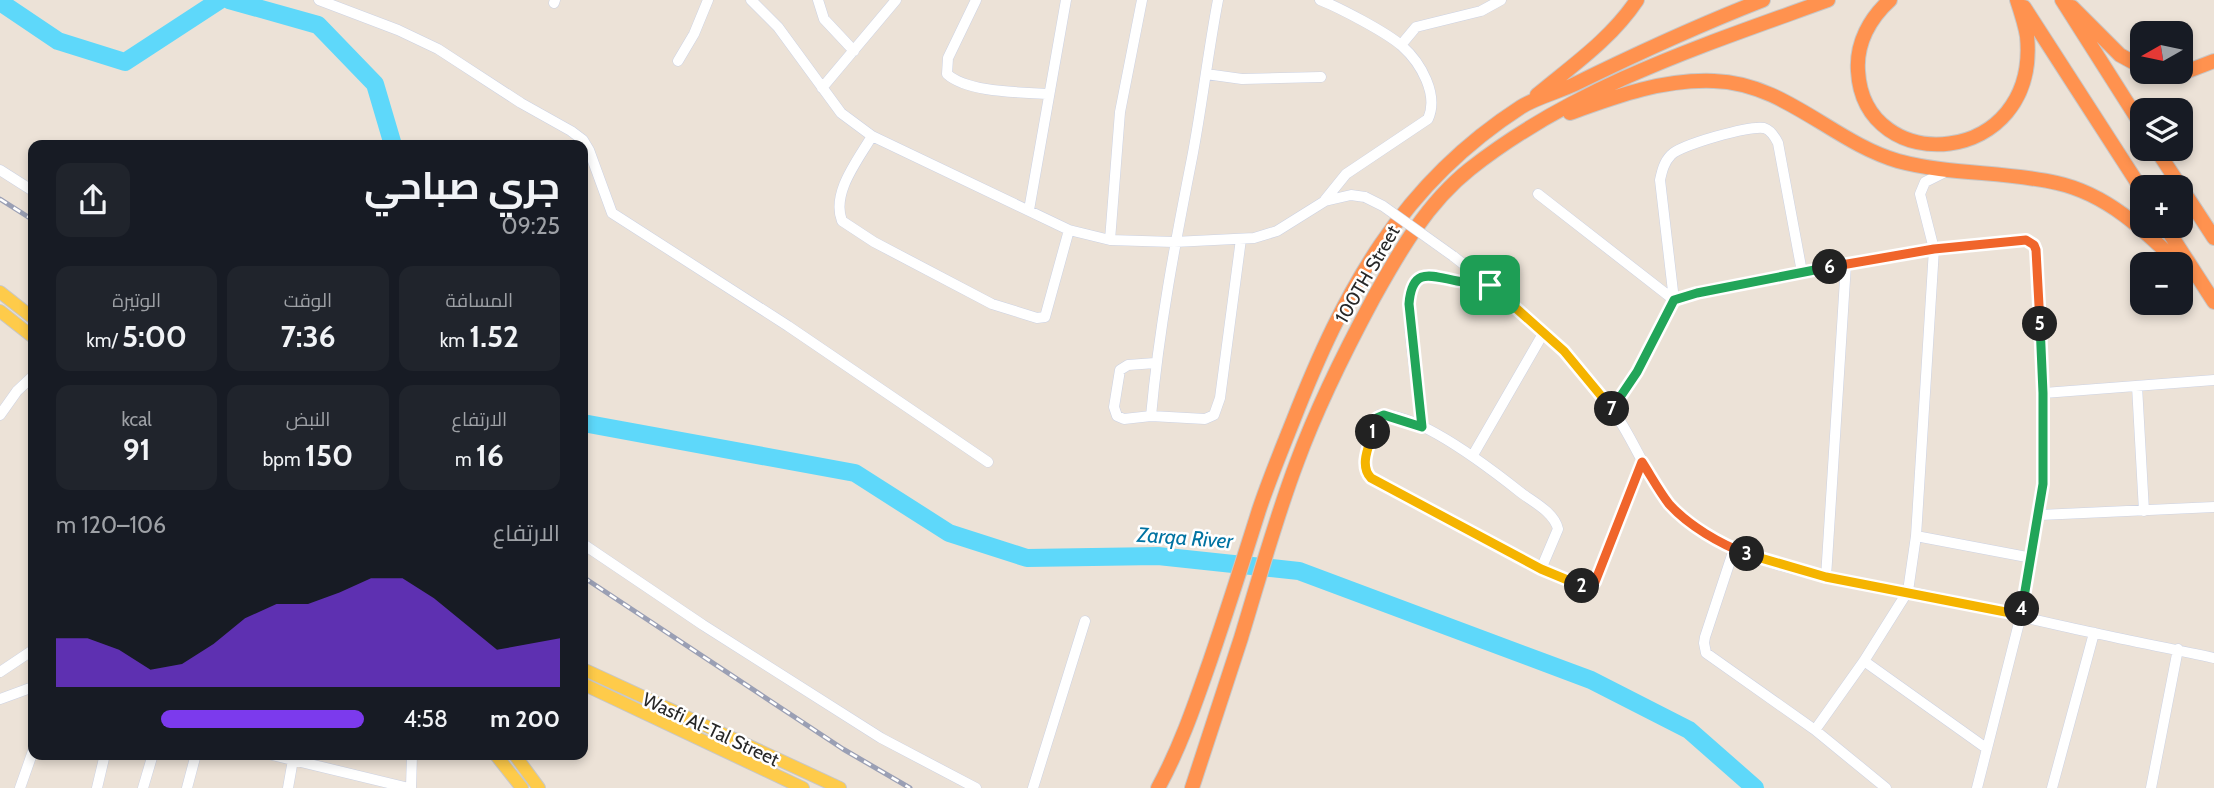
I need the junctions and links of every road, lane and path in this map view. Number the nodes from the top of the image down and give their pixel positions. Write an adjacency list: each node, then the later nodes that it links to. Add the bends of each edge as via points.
1 (319, 0): 33 (street, via 438,49)
2 (708, 0): 21 (street)
3 (751, 0): 27 (street, via 778,27)
4 (818, 0): 20 (street, via 824,19)
5 (896, 0): 20 (street)
6 (976, 0): 28 (street, via 948,58 947,74 979,87)
7 (1066, 0): 28 (street)
8 (1142, 0): 47 (street, via 1120,113)
9 (1219, 0): 25 (street)
10 (1320, 0): 18 (street)
11 (1501, 0): 19 (street, via 1481,11 1416,27)
12 (1637, 0): 29 (highway, via 1588,55)
13 (1763, 0): 29 (highway, 100TH Street)
14 (1828, 0): 31 (highway, 100TH Street, via 1641,69)
15 (1890, 0): 16 (highway, via 1871,21 1859,49 1862,93 1876,118 1893,132 1919,142 1946,144 1988,131 2013,104 2023,78 2027,37)
16 (2018, 0): 38 (highway)
17 (2063, 0): 22 (highway); 30 (highway)
18 (1334, 3): 19 (street)
19 (1401, 44): 41 (street, via 1424,76 1432,98 1428,120 1353,169)
20 (854, 51): 27 (street)
21 (678, 61)
22 (2130, 61)
23 (2214, 61): 24 (highway)
24 (2193, 69)
25 (1206, 74): 26 (street, via 1242,79); 48 (street)
26 (1321, 77)
27 (822, 88): 32 (street, via 841,113)
28 (1049, 94): 42 (street)
29 (1525, 104): 119 (highway, 100TH Street, via 1431,181 1387,233 1353,286 1317,359 1261,505 1196,700)
30 (2130, 107)
31 (1542, 121): 37 (highway, via 1649,86 1716,81 1749,86 1783,99 1864,146 1898,160); 120 (highway, 100TH Street, via 1469,169 1444,193 1403,245 1343,353 1269,539)
32 (872, 136): 42 (street); 43 (street, via 838,201 842,221 992,304 1045,317)
33 (583, 140)
34 (588, 148): 72 (street, via 612,213)
35 (2164, 161): 45 (highway)
36 (0, 170): 39 (street)
37 (1948, 171): 49 (street, via 1925,182 1920,194); 50 (highway, via 2057,183 2087,194 2129,218)
38 (2132, 175)
39 (28, 188)
40 (1538, 194): 57 (street)
41 (1325, 201): 46 (street, via 1277,232); 54 (street, bridge, via 1351,195 1383,205)
42 (1028, 210): 43 (street)
43 (1069, 230): 47 (street)
44 (2173, 238): 56 (highway)
45 (2214, 238)
46 (1241, 239): 48 (street); 69 (street, via 1214,415 1205,419)
47 (1110, 240): 48 (street)
48 (1174, 242): 62 (street)
49 (1934, 249): 51 (street); 66 (street, via 2024,240 2034,245); 77 (street)
50 (2166, 252)
51 (1846, 264): 52 (street); 82 (street)
52 (1802, 272): 57 (street); 57 (street, via 1778,144 1769,130 1748,129 1681,147 1663,167 1660,180)
53 (2193, 279): 56 (highway)
54 (1490, 285): 60 (street); 70 (street, via 1426,275 1410,293)
55 (0, 292): 59 (main road)
56 (2210, 297)
57 (1674, 300): 67 (street)
58 (0, 311): 61 (main road)
59 (28, 314)
60 (1544, 332): 67 (street); 71 (street)
61 (28, 333)
62 (1155, 363): 69 (street); 69 (street, via 1120,370 1114,407 1119,418)
63 (2214, 380): 65 (street)
64 (28, 381): 68 (street)
65 (2137, 386): 66 (street); 75 (street)
66 (2043, 393): 76 (street)
67 (1613, 410): 73 (street)
68 (0, 415)
69 (1151, 416)
70 (1422, 427): 71 (street); 81 (street, via 1379,415 1365,465 1367,475)
71 (1473, 456): 81 (street, via 1557,524)
72 (988, 462)
73 (1642, 462): 79 (street, via 1670,505); 81 (street, via 1595,582 1584,587)
74 (2214, 507): 75 (street)
75 (2144, 510): 76 (street)
76 (2040, 515): 80 (street)
77 (1916, 536): 80 (street); 83 (street)
78 (588, 547): 117 (street, via 881,738)
79 (1734, 549): 82 (street); 96 (street, via 1705,637 1706,653)
80 (2032, 558): 84 (street)
81 (1541, 569)
82 (1826, 577): 83 (street)
83 (1908, 592): 84 (street); 90 (street)
84 (2021, 615): 86 (street); 97 (street)
85 (1085, 621): 118 (street)
86 (2094, 633): 87 (street); 123 (street)
87 (2178, 649): 89 (street); 124 (street)
88 (28, 653): 92 (street)
89 (2214, 658)
90 (1864, 661): 96 (street); 97 (street)
91 (588, 671): 116 (main road, Wasfi Al-Tal Street)
92 (0, 672)
93 (588, 686): 108 (main road, Wasfi Al-Tal Street)
94 (28, 689): 95 (street)
95 (0, 699)
96 (1815, 730): 121 (street)
97 (1986, 748): 122 (street)
98 (30, 760): 109 (street)
99 (104, 760): 110 (street)
100 (151, 760): 111 (street)
101 (194, 760): 112 (street)
102 (294, 760): 113 (street)
103 (302, 760): 114 (street)
104 (412, 760): 114 (street)
105 (500, 760): 107 (main road)
106 (518, 760): 115 (main road)
107 (519, 786)
108 (797, 787)
109 (20, 788)
110 (97, 788)
111 (143, 788)
112 (187, 788)
113 (288, 788)
114 (410, 788)
115 (539, 788)
116 (840, 788)
117 (976, 788)
118 (1032, 788)
119 (1158, 788)
120 (1192, 788)
121 (1886, 788)
122 (1977, 788)
123 (2052, 788)
124 (2151, 788)

